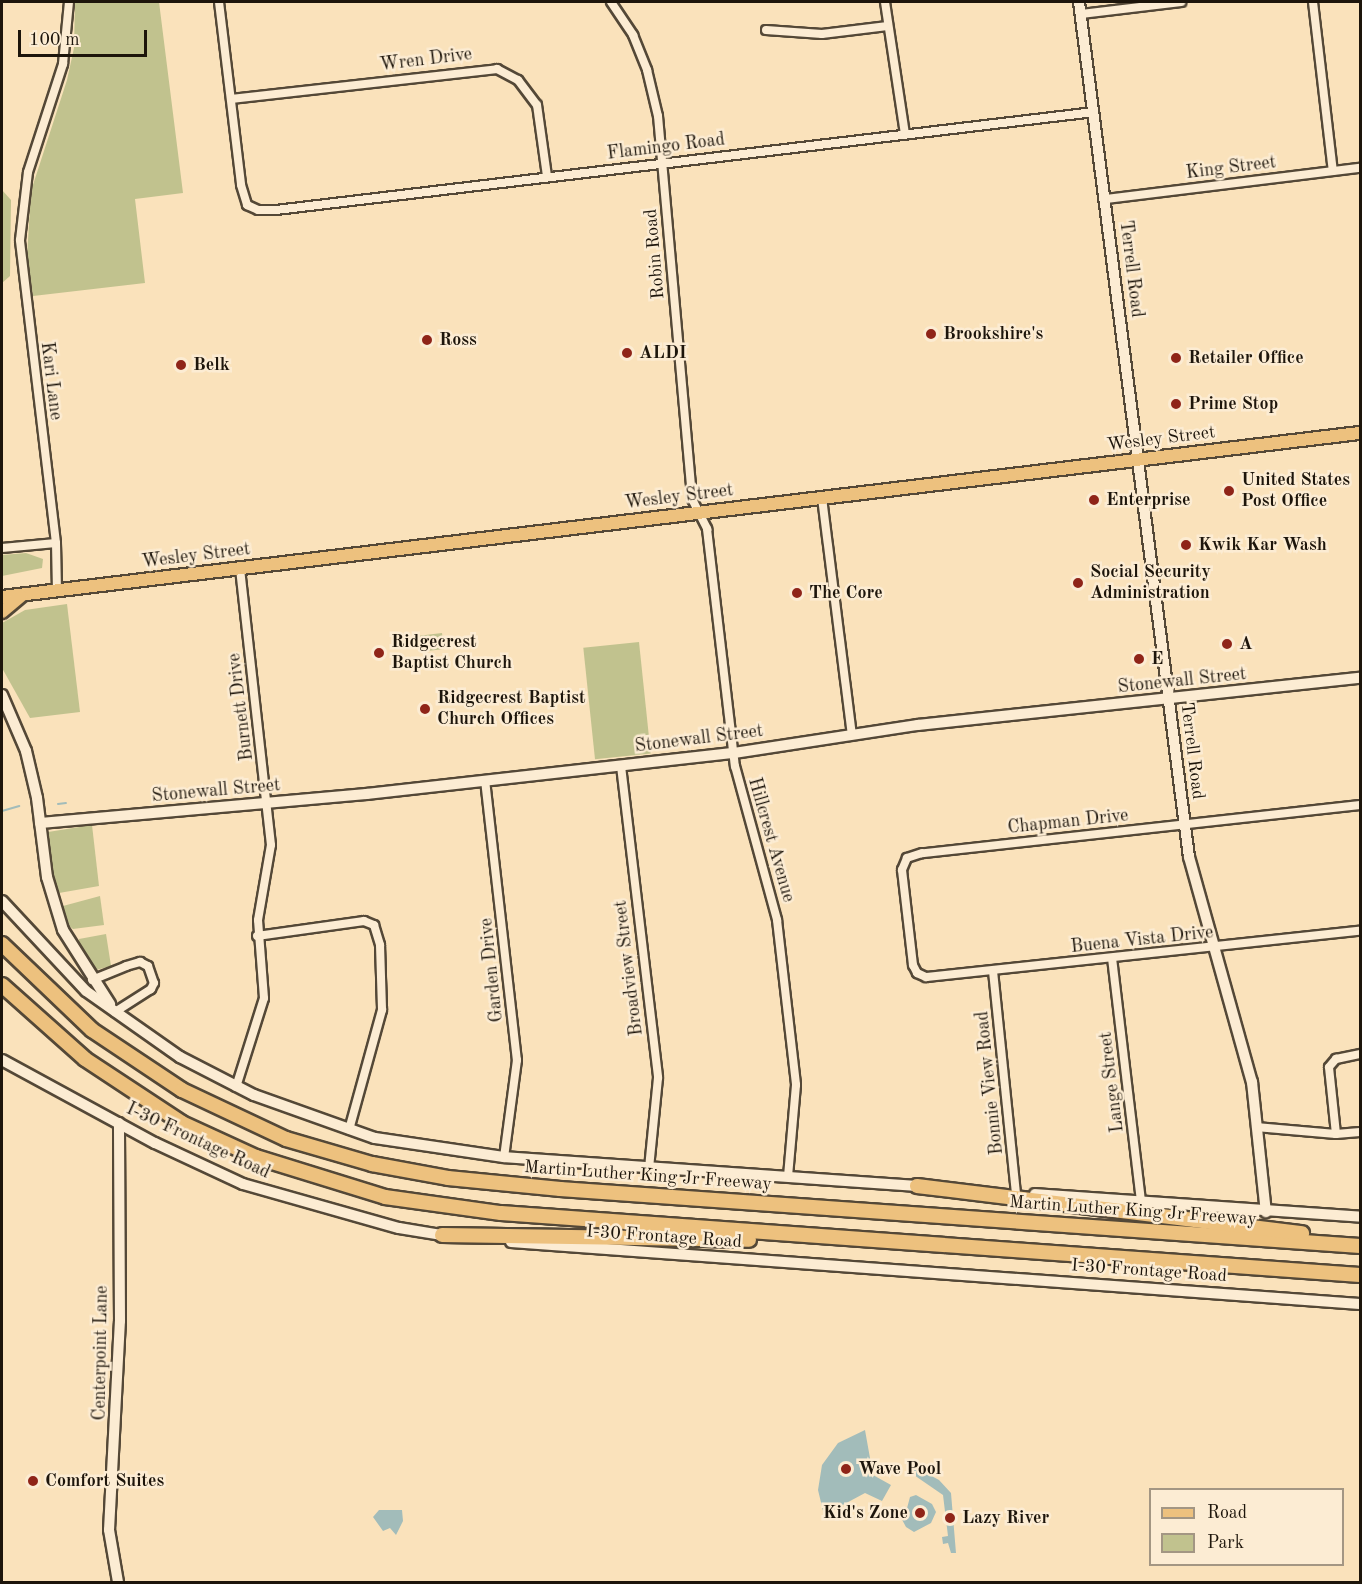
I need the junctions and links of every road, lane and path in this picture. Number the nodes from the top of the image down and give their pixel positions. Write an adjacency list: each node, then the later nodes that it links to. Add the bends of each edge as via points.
1 (69, 2): 23 (street, Kari Lane, via 63,64 28,172 20,240)
2 (219, 2): 11 (street)
3 (611, 2): 14 (street, Robin Road, via 624,16 647,70 658,116)
4 (885, 2): 9 (street)
5 (1079, 2): 8 (main road, Terrell Road)
6 (1181, 2): 8 (street)
7 (1313, 2): 16 (street)
8 (1081, 14): 12 (main road, Terrell Road)
9 (888, 26): 10 (street, via 822,34); 13 (street)
10 (766, 30)
11 (231, 99): 17 (street, Wren Drive, via 497,69 518,80 537,105); 17 (street, Flamingo Road, via 245,200 258,210)
12 (1094, 112): 13 (street, Flamingo Road); 18 (main road, Terrell Road)
13 (905, 134): 14 (street, Flamingo Road)
14 (662, 162): 17 (street, Flamingo Road); 22 (street, Robin Road, via 692,499)
15 (1360, 168): 16 (street, King Street)
16 (1334, 171): 18 (street, King Street)
17 (547, 176)
18 (1106, 199): 20 (main road, Terrell Road)
19 (1360, 433): 20 (main road, Wesley Street)
20 (1138, 459): 21 (main road, Wesley Street); 32 (main road, Terrell Road)
21 (822, 498): 22 (main road, Wesley Street); 33 (street)
22 (699, 513): 25 (main road, Wesley Street); 34 (street, Hillcrest Avenue, via 707,529)
23 (56, 543): 24 (street); 26 (street, Kari Lane)
24 (2, 548)
25 (240, 568): 26 (main road, Wesley Street); 37 (street, Burnett Drive)
26 (57, 591): 27 (main road, Wesley Street)
27 (22, 595): 28 (main road, Wesley Street); 29 (main road)
28 (2, 597)
29 (2, 612)
30 (1360, 678): 32 (main road, Stonewall Street)
31 (2, 695): 39 (main road, via 26,751)
32 (1169, 699): 33 (main road, Stonewall Street); 40 (main road, Terrell Road)
33 (852, 734): 34 (main road, Stonewall Street)
34 (734, 753): 35 (main road, Stonewall Street); 62 (street, Hillcrest Avenue, via 777,920 796,1085)
35 (621, 766): 36 (main road, Stonewall Street); 61 (street, Broadview Street, via 658,1078)
36 (486, 780): 37 (main road, Stonewall Street); 60 (street, Garden Drive, via 517,1060)
37 (268, 803): 39 (main road, Stonewall Street); 43 (street, Burnett Drive, via 272,845)
38 (1360, 805): 40 (street, Chapman Drive)
39 (40, 822): 49 (main road, via 47,877 63,930)
40 (1185, 825): 45 (main road, Terrell Road); 48 (street, Chapman Drive, via 922,853 907,858 903,882 913,965 917,973)
41 (2, 901): 51 (main road, via 50,956 86,991)
42 (1360, 931): 45 (street, Buena Vista Drive)
43 (257, 936): 54 (street, Burnett Drive, via 264,998); 57 (street, via 364,921 374,925 380,945 382,1010)
44 (2, 944): 70 (highway, Martin Luther King Jr Freeway, via 85,1023 182,1090 286,1139 372,1164 448,1178 560,1189)
45 (1215, 947): 46 (street, Buena Vista Drive); 56 (main road, Terrell Road, via 1251,1082)
46 (1112, 958): 47 (street, Buena Vista Drive); 65 (street, Lange Street)
47 (993, 971): 48 (street, Buena Vista Drive); 64 (street, Bonnie View Road)
48 (926, 977)
49 (92, 980): 51 (main road); 51 (street, via 140,962 148,966 154,983 151,989)
50 (2, 986): 69 (highway, via 85,1059 182,1124 309,1176 364,1192 457,1209)
51 (115, 1012): 54 (main road, via 180,1057)
52 (1360, 1054): 59 (street, via 1336,1059 1329,1067)
53 (2, 1060): 55 (main road, I-30 Frontage Road)
54 (236, 1087): 57 (main road)
55 (119, 1123): 68 (main road, I-30 Frontage Road, via 275,1195 399,1228); 75 (main road, Centerpoint Lane, via 120,1321 109,1530)
56 (1256, 1127): 59 (street); 66 (main road, Terrell Road)
57 (349, 1130): 60 (main road, via 400,1145)
58 (1360, 1132): 59 (street)
59 (1336, 1134)
60 (504, 1156): 61 (main road)
61 (649, 1168): 62 (main road)
62 (788, 1177): 63 (main road)
63 (917, 1186): 64 (main road); 70 (highway)
64 (1016, 1193): 65 (main road)
65 (1142, 1202): 66 (main road)
66 (1266, 1212): 67 (main road)
67 (1360, 1217)
68 (442, 1235): 69 (highway); 74 (main road, I-30 Frontage Road)
69 (883, 1241): 71 (highway)
70 (1360, 1244)
71 (1287, 1270): 72 (highway); 73 (highway)
72 (1360, 1275)
73 (1360, 1281)
74 (1360, 1304)
75 (118, 1582)

